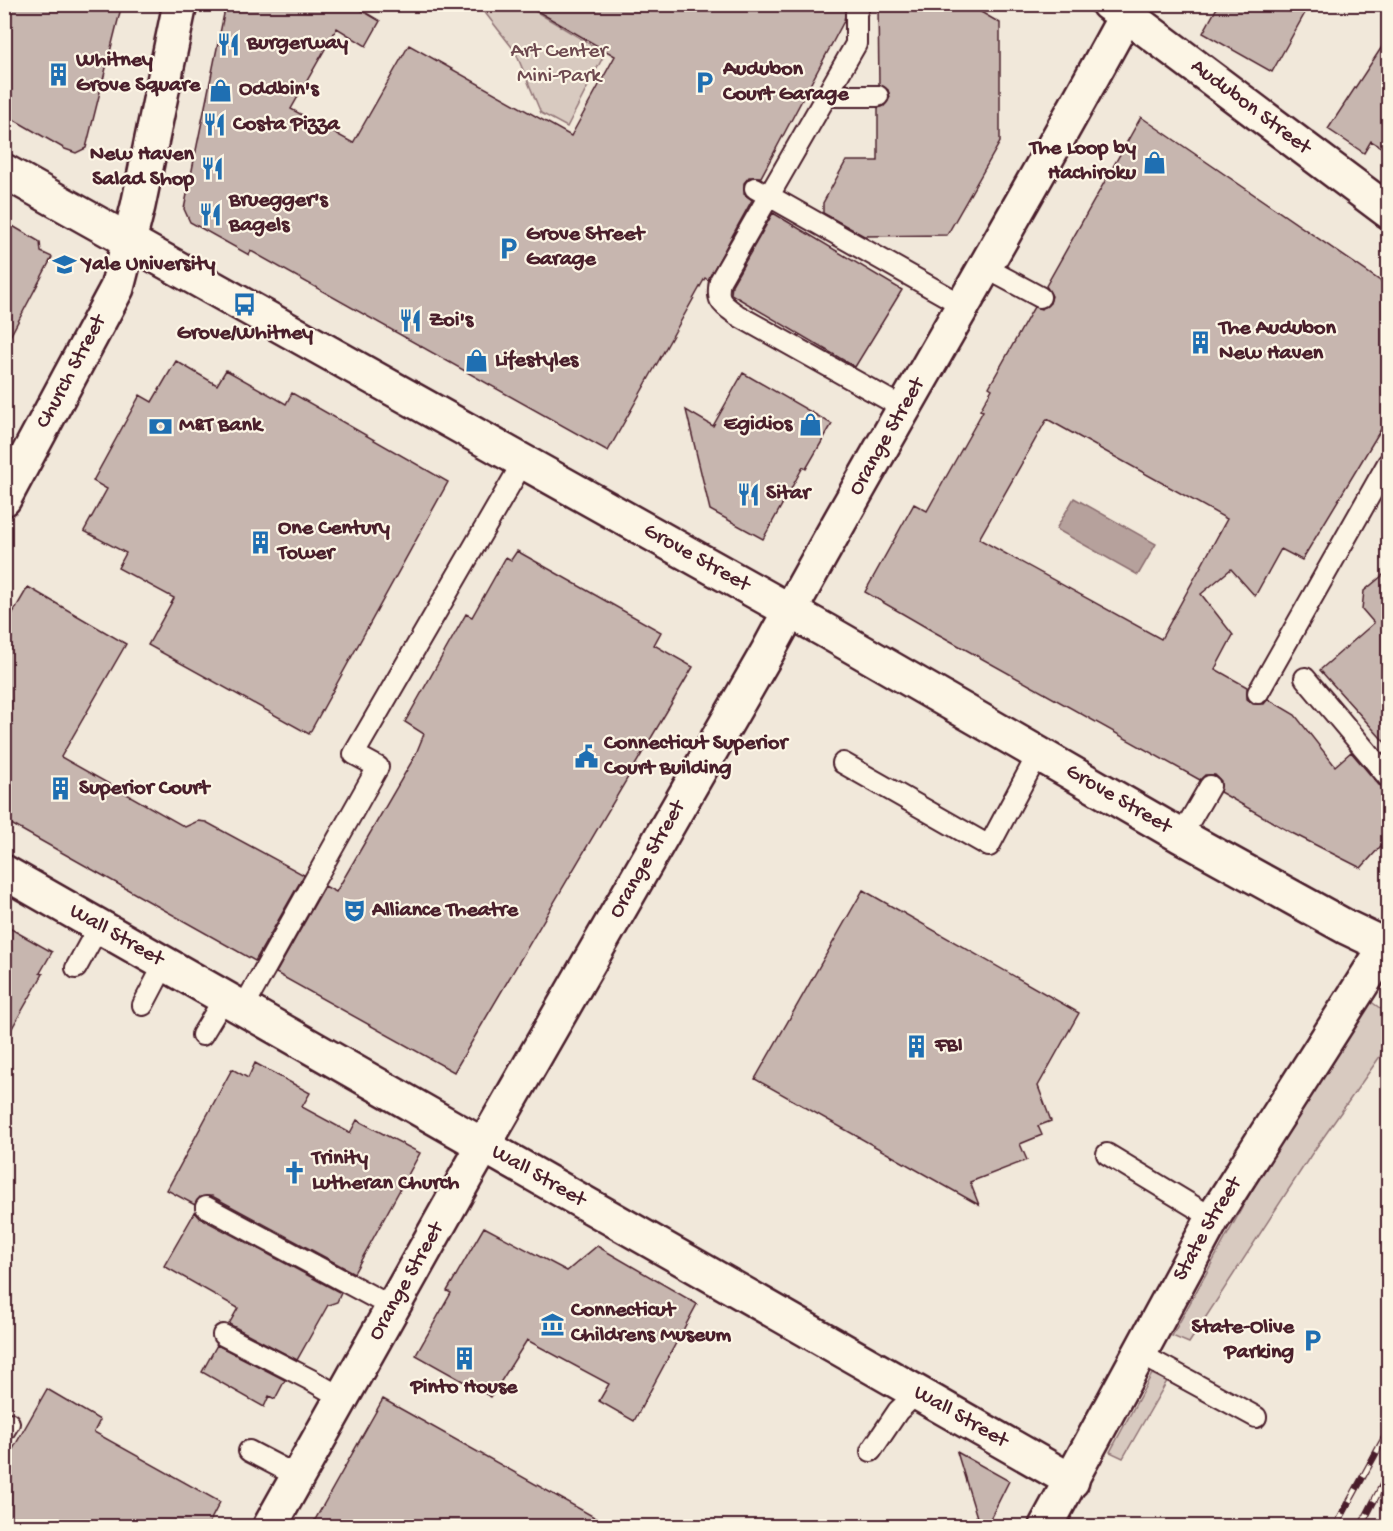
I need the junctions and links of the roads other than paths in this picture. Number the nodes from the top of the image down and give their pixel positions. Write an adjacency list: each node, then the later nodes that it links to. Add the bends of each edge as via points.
1 (180, 4): 9 (main road, Church Street)
2 (860, 4): 4 (lane, via 855,13 856,44)
3 (1122, 8): 8 (main road, Audubon Street); 10 (main road, Orange Street)
4 (827, 96): 5 (lane); 7 (lane)
5 (878, 96)
6 (4, 171): 9 (main road, Grove Street)
7 (762, 192): 12 (lane); 13 (lane, via 720,281 718,294 722,304)
8 (1389, 212)
9 (129, 241): 14 (main road, Grove Street); 16 (main road, Church Street, via 117,288)
10 (986, 268): 11 (lane); 12 (main road, Orange Street)
11 (1040, 297)
12 (964, 306): 13 (main road, Orange Street)
13 (905, 409): 17 (main road, Orange Street)
14 (523, 462): 17 (main road, Grove Street); 30 (lane, via 354,754 378,767)
15 (1389, 463): 19 (lane)
16 (4, 499)
17 (789, 611): 20 (main road, Grove Street); 33 (main road, Orange Street)
18 (1305, 678): 22 (lane)
19 (1258, 693)
20 (1038, 754): 21 (lane, via 989,846); 24 (main road, Grove Street)
21 (843, 763)
22 (1389, 777)
23 (1210, 786): 24 (lane)
24 (1181, 836): 27 (main road, Grove Street, via 1346,927)
25 (4, 872): 26 (main road, Wall Street)
26 (99, 926): 28 (main road, Wall Street); 29 (lane)
27 (1388, 945): 36 (main road, State Street)
28 (165, 963): 30 (main road, Wall Street); 31 (lane)
29 (76, 968)
30 (234, 1002): 32 (lane); 33 (main road, Wall Street)
31 (143, 1005)
32 (202, 1035)
33 (483, 1146): 37 (main road, Orange Street); 40 (main road, Wall Street)
34 (1107, 1154): 36 (lane)
35 (206, 1208): 37 (lane)
36 (1213, 1218): 39 (main road, State Street)
37 (392, 1307): 41 (main road, Orange Street)
38 (223, 1335): 41 (lane)
39 (1140, 1353): 42 (lane); 46 (main road, State Street)
40 (917, 1393): 44 (lane, via 898,1411); 46 (main road, Wall Street)
41 (342, 1398): 45 (main road, Orange Street)
42 (1256, 1417)
43 (249, 1451): 45 (lane)
44 (871, 1451)
45 (299, 1477): 47 (main road, Orange Street)
46 (1071, 1481): 48 (main road, State Street)
47 (270, 1527)
48 (1046, 1527)

